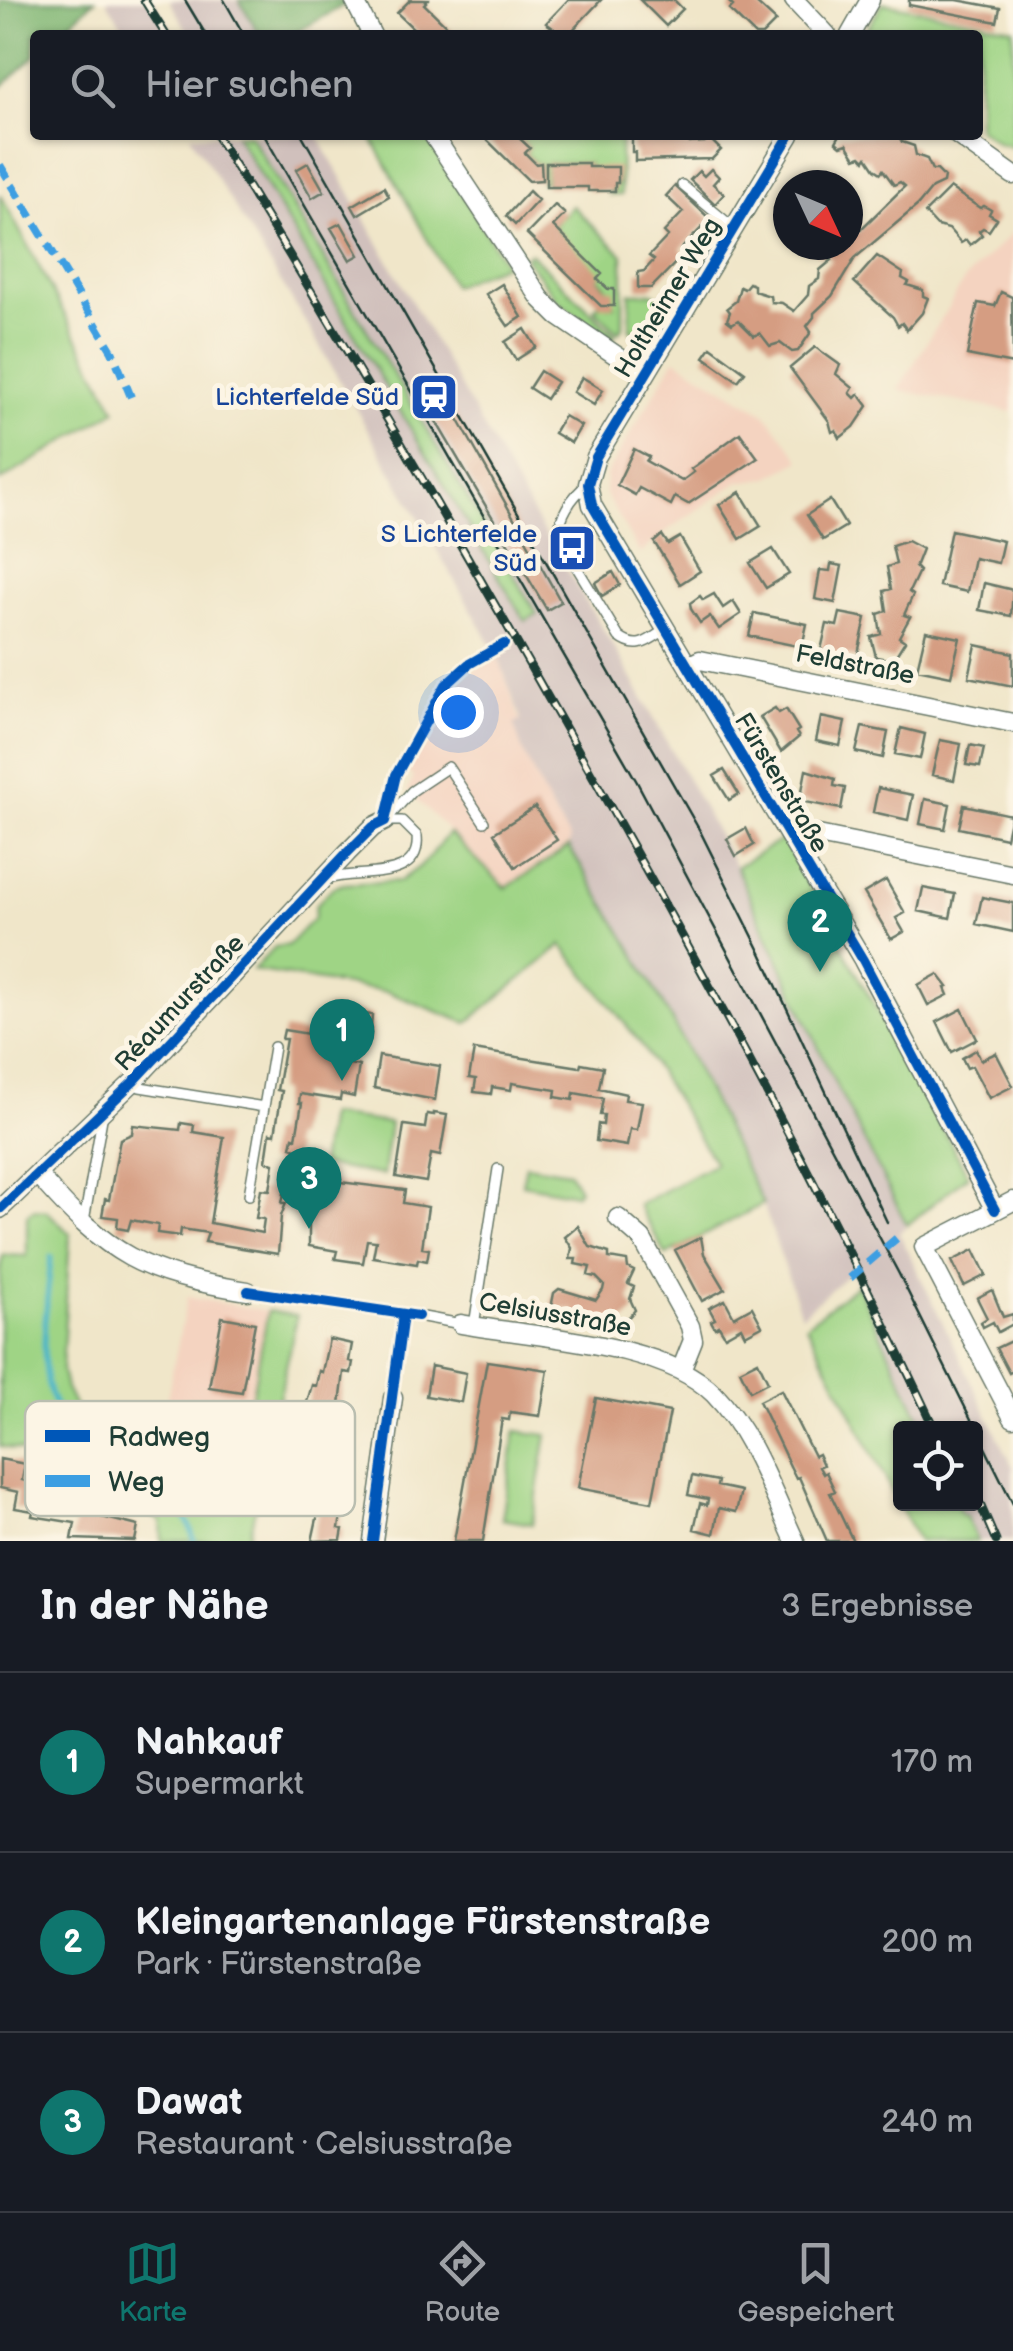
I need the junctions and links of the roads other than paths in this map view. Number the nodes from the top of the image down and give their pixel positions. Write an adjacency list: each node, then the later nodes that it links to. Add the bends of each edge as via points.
1 (354, 0): 4 (street)
2 (794, 0): 5 (street)
3 (870, 0): 6 (street)
4 (369, 30)
5 (822, 30)
6 (853, 30)
7 (436, 140): 13 (street, via 542,299)
8 (787, 140): 12 (street, Holtheimer Weg)
9 (964, 140): 10 (street)
10 (1013, 175)
11 (682, 185): 12 (lane)
12 (734, 228): 13 (street, Holtheimer Weg)
13 (645, 375): 14 (street, Holtheimer Weg)
14 (585, 486): 15 (street, Fürstenstraße); 15 (lane, via 557,532 573,561 629,645 640,646)
15 (666, 630): 16 (street, Fürstenstraße)
16 (688, 666): 17 (street, Feldstraße, via 700,660); 21 (street, Fürstenstraße)
17 (1013, 723)
18 (396, 775): 19 (lane)
19 (385, 821): 20 (lane, via 412,791 448,767); 23 (street, Réaumurstraße); 23 (lane, via 402,820 417,836 406,865)
20 (484, 822)
21 (796, 847): 22 (street, via 818,836); 33 (street, Fürstenstraße)
22 (1013, 874)
23 (321, 881): 25 (street, Réaumurstraße)
24 (274, 1047): 26 (lane)
25 (133, 1082): 26 (lane); 27 (street, Réaumurstraße)
26 (264, 1106): 30 (lane)
27 (104, 1111): 29 (street, Réaumurstraße); 35 (lane)
28 (498, 1169): 38 (lane)
29 (38, 1175): 32 (street, Réaumurstraße); 35 (street)
30 (249, 1196)
31 (1013, 1201): 33 (street)
32 (0, 1209)
33 (995, 1210): 41 (street, via 924,1248)
34 (618, 1218): 39 (street, via 642,1238 690,1326 693,1340)
35 (83, 1224): 36 (street, via 107,1246 153,1270)
36 (248, 1291)
37 (418, 1316): 38 (lane, Celsiusstraße)
38 (467, 1325): 39 (street, Celsiusstraße, via 622,1350)
39 (681, 1370): 43 (street, Celsiusstraße, via 717,1397 738,1428)
40 (393, 1398): 42 (street)
41 (1013, 1418)
42 (374, 1541)
43 (795, 1541)

